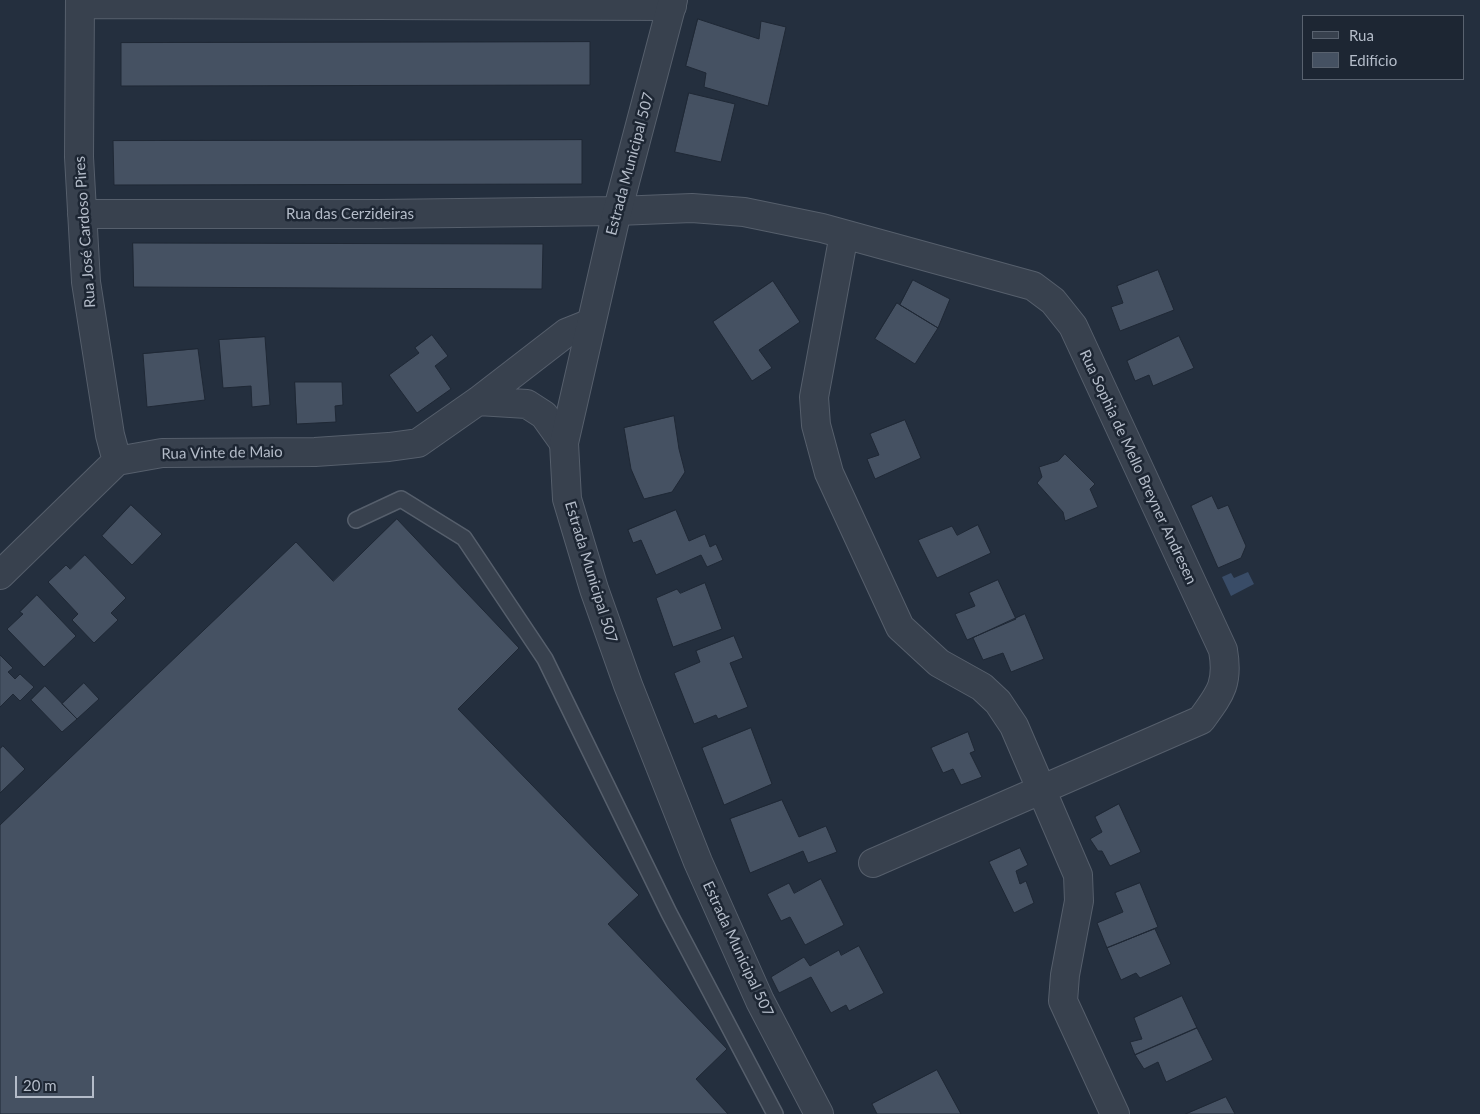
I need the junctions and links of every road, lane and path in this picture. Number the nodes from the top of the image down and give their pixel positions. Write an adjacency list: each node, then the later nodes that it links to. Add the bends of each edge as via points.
1 (80, 2): 2 (street); 5 (street, Rua José Cardoso Pires)
2 (303, 2): 3 (street)
3 (673, 3): 4 (street, Estrada Municipal 507)
4 (618, 211): 5 (street, Rua das Cerzideiras); 6 (street, Rua Sophia de Mello Breyner Andresen, via 692,208 744,212); 7 (street, Estrada Municipal 507)
5 (82, 214): 10 (street, Rua José Cardoso Pires, via 86,282)
6 (844, 234): 13 (street, via 814,397 816,426 829,472 900,627 939,663 982,687 998,702 1014,726); 13 (street, Rua Sophia de Mello Breyner Andresen, via 1033,286 1053,301 1073,326 1223,650 1226,666 1221,693 1201,720)
7 (592, 323): 8 (street, Rua Vinte de Maio, via 566,333); 9 (street, Estrada Municipal 507)
8 (478, 401): 9 (street, via 527,404 544,415); 10 (street, Rua Vinte de Maio, via 418,443 315,452 162,453)
9 (564, 443): 16 (street, Estrada Municipal 507, via 567,499 628,685 698,862 756,992)
10 (117, 461): 12 (street)
11 (356, 520): 15 (lane, via 401,499 464,538 545,659 669,913)
12 (0, 575)
13 (1042, 790): 14 (street, Rua Sophia de Mello Breyner Andresen); 17 (street, via 1078,875 1079,901 1063,1001)
14 (873, 863)
15 (775, 1114)
16 (819, 1114)
17 (1115, 1114)

